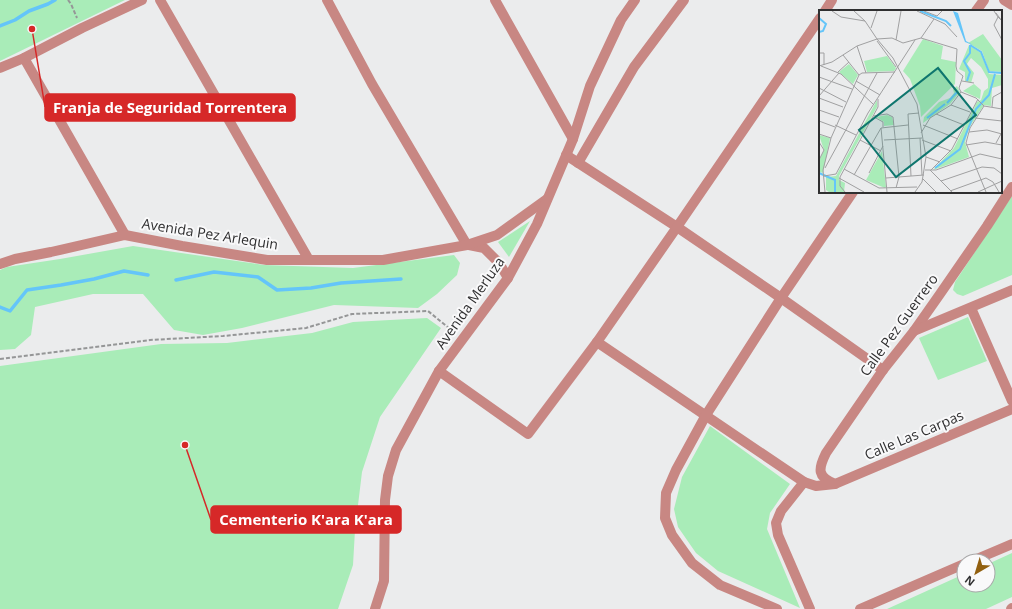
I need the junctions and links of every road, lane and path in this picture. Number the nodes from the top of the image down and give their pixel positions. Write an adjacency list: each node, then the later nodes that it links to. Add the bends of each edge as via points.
1 (68, 0): 15 (path)
2 (142, 0): 15 (street)
3 (160, 0): 27 (street)
4 (327, 0): 26 (street, via 372,84)
5 (495, 0): 18 (street)
6 (635, 0): 18 (street, Avenida Merluza, via 621,20 590,86)
7 (684, 0): 20 (street, via 634,67)
8 (832, 0): 12 (street)
9 (984, 0): 13 (street)
10 (1004, 0): 11 (street)
11 (1012, 5)
12 (826, 10)
13 (977, 10)
14 (819, 19): 24 (street)
15 (82, 28): 16 (street)
16 (24, 58): 17 (street); 25 (street)
17 (0, 68)
18 (573, 139): 19 (street, Avenida Merluza)
19 (566, 155): 20 (street); 23 (street, Avenida Merluza)
20 (578, 163): 24 (street)
21 (1012, 187): 33 (street, Calle Pez Guerrero)
22 (852, 193): 31 (street)
23 (547, 199): 26 (street, Avenida Pez Arlequin, via 496,236); 29 (street, Avenida Merluza)
24 (677, 227): 31 (street); 35 (street)
25 (125, 235): 27 (street, Avenida Pez Arlequin, via 267,260); 28 (street, Avenida Pez Arlequin)
26 (467, 245): 27 (street, Avenida Pez Arlequin, via 383,260); 29 (street, Avenida Pez Arlequin, via 484,248 499,263)
27 (309, 260)
28 (0, 264)
29 (508, 278): 34 (street, Avenida Merluza)
30 (1012, 290): 32 (street)
31 (781, 298): 37 (street); 41 (street)
32 (971, 308): 33 (street); 39 (street)
33 (914, 331): 37 (street, Calle Pez Guerrero)
34 (462, 339): 36 (path, via 428,311 352,314 306,328 150,340); 38 (street, Avenida Merluza)
35 (596, 342): 38 (street, via 528,434); 41 (street)
36 (0, 359)
37 (883, 370): 43 (street, Calle Pez Guerrero, via 822,462 821,475)
38 (438, 371): 47 (street, Avenida Merluza, via 396,450 388,476 385,500 384,581)
39 (1012, 401)
40 (1012, 409): 43 (street, Calle Las Carpas)
41 (706, 416): 42 (street); 48 (street, via 666,493 665,518 672,535 692,563 720,585)
42 (804, 482): 43 (street, Calle Las Carpas, via 816,486); 49 (street, via 781,511 776,524 778,535)
43 (831, 483)
44 (1012, 544): 45 (street)
45 (991, 553)
46 (956, 567): 50 (street)
47 (375, 609)
48 (777, 609)
49 (810, 609)
50 (860, 609)

